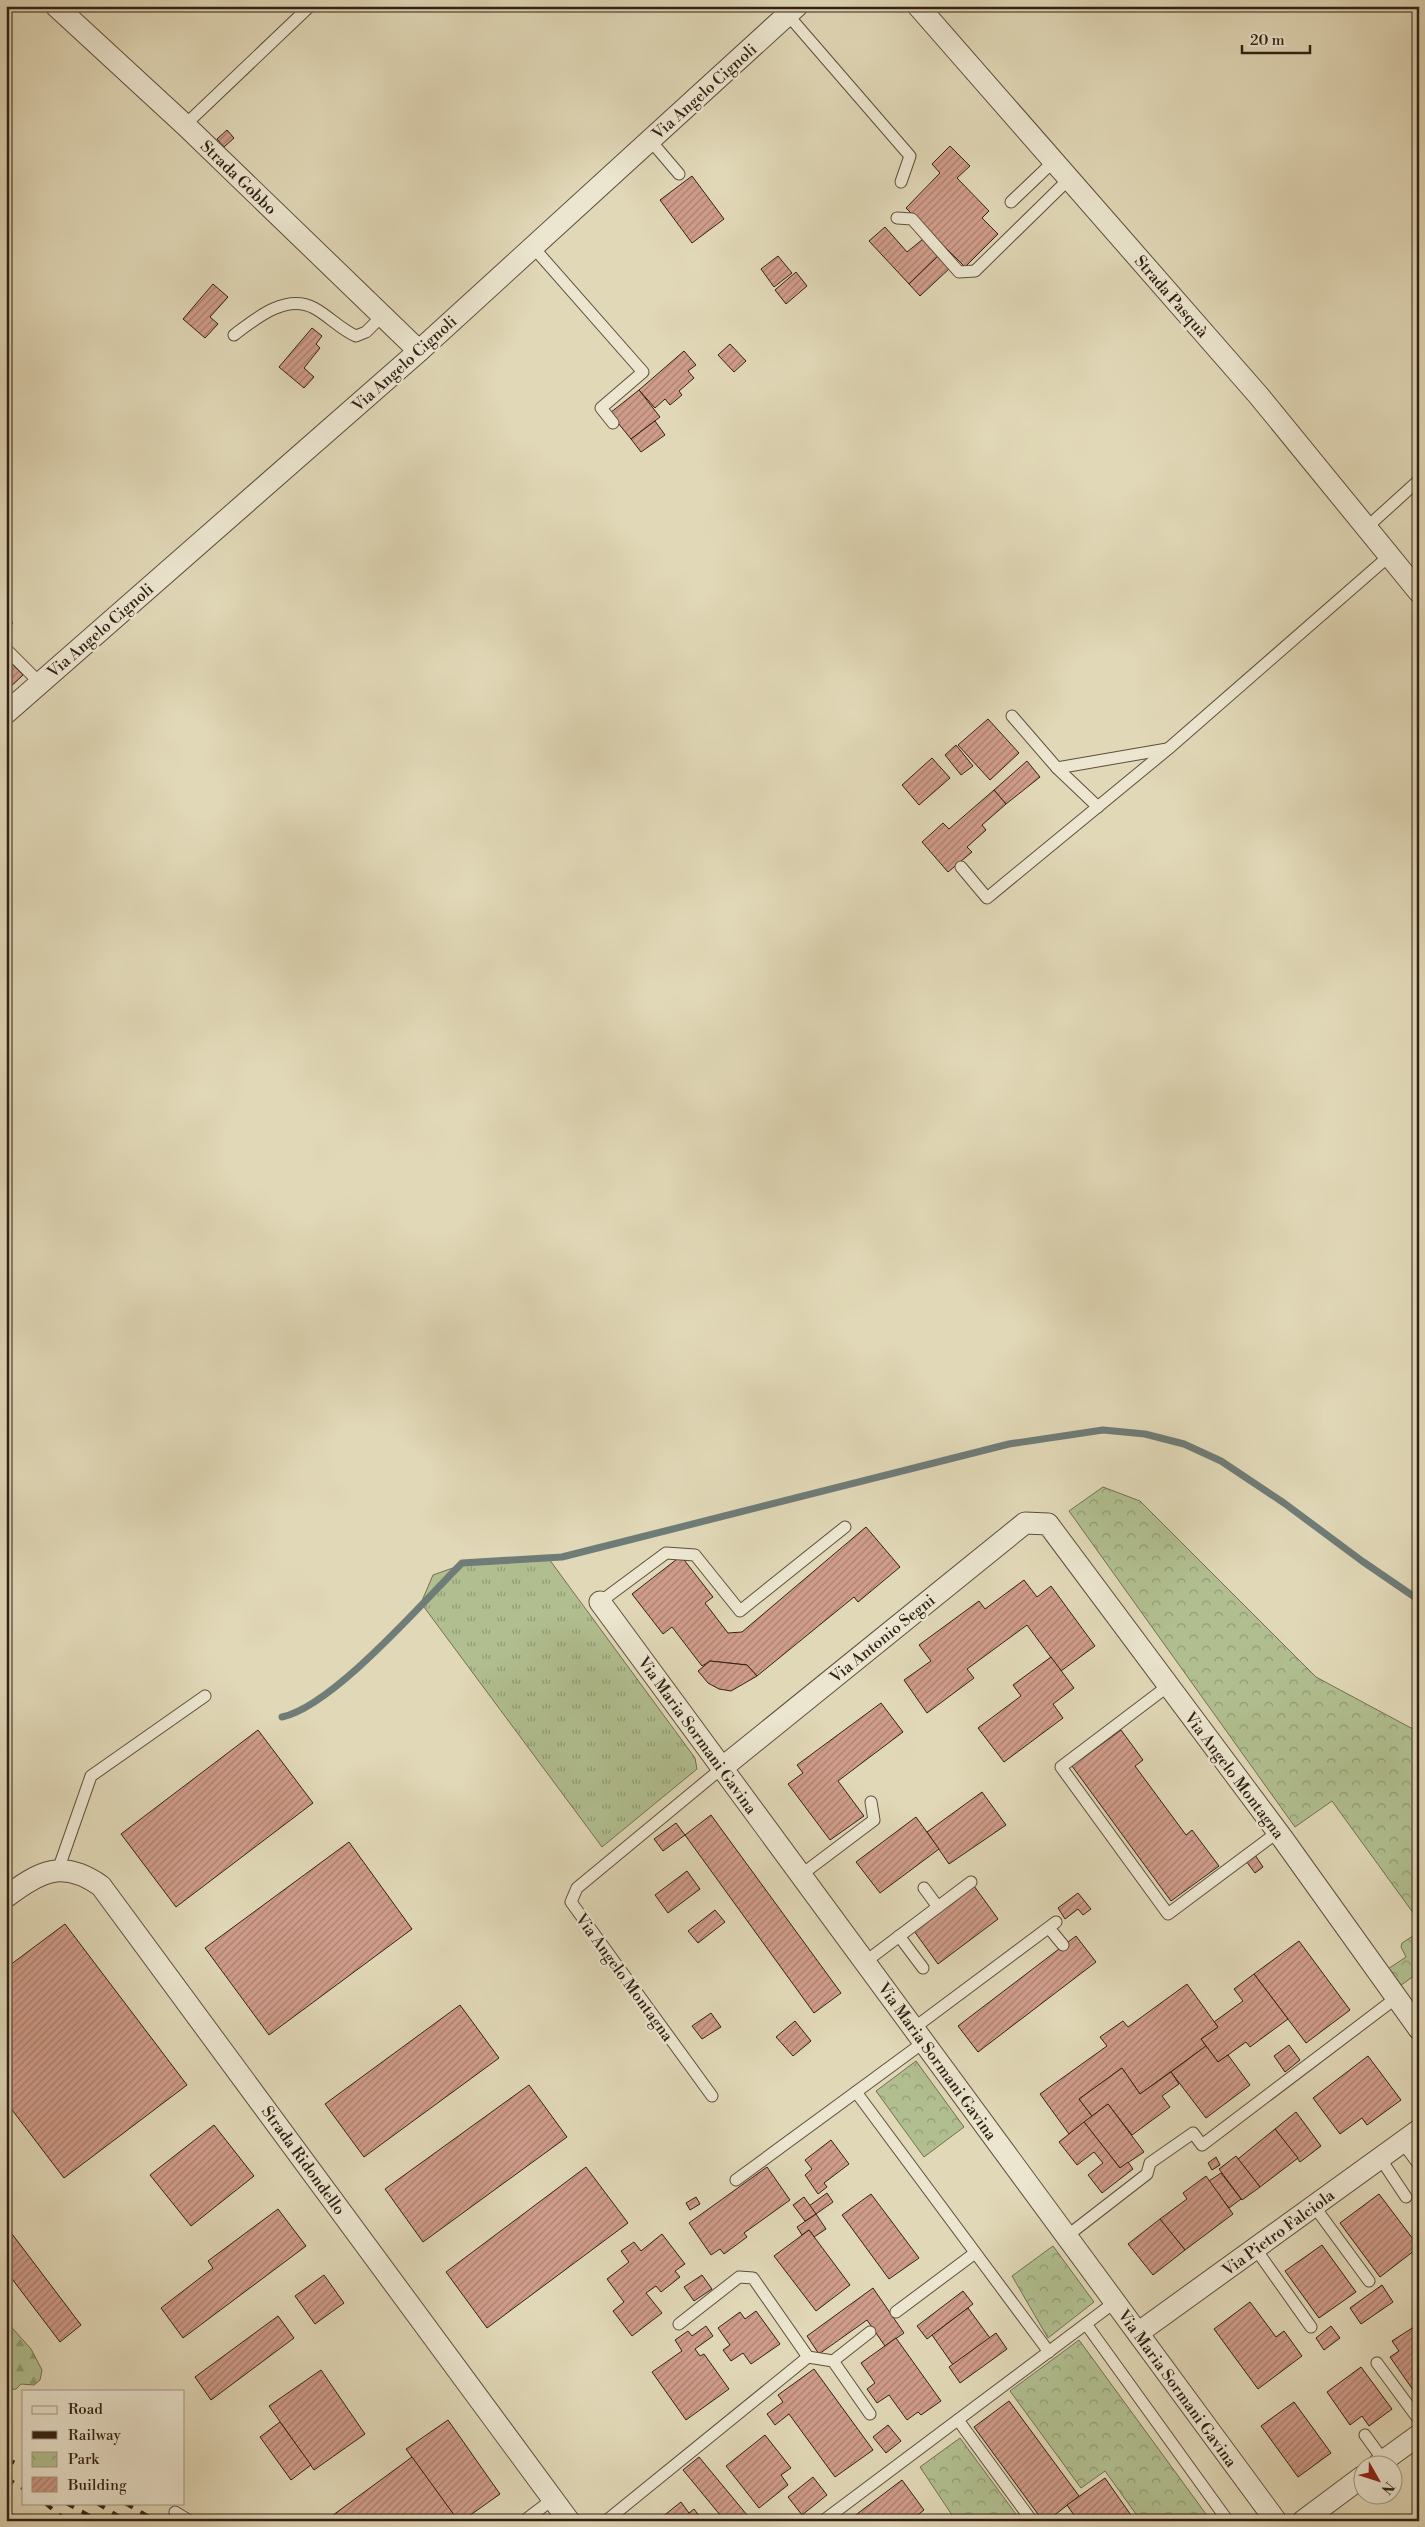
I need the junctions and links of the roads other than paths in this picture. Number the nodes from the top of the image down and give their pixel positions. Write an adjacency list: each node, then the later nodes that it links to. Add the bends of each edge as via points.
1 (56, 6): 5 (street, Strada Gobbo)
2 (310, 6): 5 (lane)
3 (918, 6): 7 (street, Strada Pasquà)
4 (792, 10): 6 (street, Via Angelo Cignoli); 10 (lane, via 910,156)
5 (185, 125): 14 (street, Strada Gobbo)
6 (650, 140): 8 (lane); 13 (street, Via Angelo Cignoli)
7 (1054, 162): 9 (street, Strada Pasquà); 11 (lane)
8 (679, 174)
9 (1069, 179): 12 (lane, via 975,271 959,272 912,219); 19 (street, Strada Pasquà, via 1259,396)
10 (901, 182)
11 (1011, 202)
12 (897, 218)
13 (533, 247): 16 (street, Via Angelo Cignoli); 17 (lane, via 643,372 601,408)
14 (382, 316): 15 (lane, via 366,332 356,336 315,309 304,304 289,305 274,308 255,318); 16 (street, Strada Gobbo)
15 (234, 335)
16 (419, 351): 23 (street, Via Angelo Cignoli)
17 (613, 423)
18 (1419, 480): 19 (lane)
19 (1365, 529): 20 (street, Strada Pasquà)
20 (1388, 557): 21 (street, Strada Pasquà); 26 (lane)
21 (1418, 589)
22 (6, 649): 23 (lane)
23 (40, 682): 24 (street, Via Angelo Cignoli)
24 (6, 713)
25 (1012, 716): 27 (lane)
26 (1168, 749): 27 (lane); 28 (lane)
27 (1058, 768): 28 (lane)
28 (1098, 807): 29 (lane, via 987,898)
29 (960, 867)
30 (1048, 1524): 33 (street, Via Angelo Montagna); 35 (street, Via Antonio Segni, via 1025,1523)
31 (845, 1527): 32 (lane, via 740,1611 695,1554 666,1553)
32 (600, 1602): 35 (street, Via Maria Sormani Gavina)
33 (1168, 1686): 37 (street, Via Angelo Montagna); 37 (lane, via 1061,1767 1168,1914)
34 (205, 1696): 38 (lane, via 92,1776)
35 (722, 1768): 39 (street, Via Maria Sormani Gavina); 52 (lane, Via Angelo Montagna, via 577,1888 571,1902)
36 (871, 1802): 39 (lane, via 874,1820)
37 (1278, 1832): 48 (street, Via Angelo Montagna)
38 (58, 1870): 42 (street, via 28,1880); 82 (street, Strada Ridondello, via 86,1876 101,1886 114,1901)
39 (801, 1875): 46 (street, Via Maria Sormani Gavina)
40 (971, 1882): 43 (lane)
41 (924, 1888): 43 (lane)
42 (6, 1897)
43 (938, 1907): 44 (lane)
44 (899, 1936): 46 (lane); 47 (lane)
45 (1063, 1945): 50 (lane, via 1052,1925)
46 (865, 1962): 50 (street, Via Maria Sormani Gavina)
47 (923, 1968)
48 (1396, 1998): 49 (street, Via Angelo Montagna); 59 (lane, via 1202,2145 1193,2133 1150,2163 1148,2174)
49 (1419, 2029)
50 (919, 2035): 51 (lane); 59 (street, Via Maria Sormani Gavina)
51 (856, 2092): 56 (lane); 61 (lane)
52 (712, 2096)
53 (1411, 2136): 54 (street, Via Pietro Falciola); 55 (lane)
54 (1380, 2158): 57 (lane); 58 (street, Via Pietro Falciola)
55 (1419, 2164)
56 (736, 2180)
57 (1406, 2197)
58 (1314, 2206): 60 (street, Via Pietro Falciola); 62 (lane)
59 (1067, 2236): 63 (street, Via Maria Sormani Gavina)
60 (1255, 2248): 67 (lane); 69 (street, Via Pietro Falciola)
61 (975, 2253): 64 (lane); 70 (lane)
62 (1369, 2281)
63 (1115, 2302): 66 (lane); 69 (street, Via Maria Sormani Gavina)
64 (896, 2312)
65 (679, 2324): 71 (lane, via 739,2277 753,2278)
66 (1086, 2324): 70 (lane); 90 (lane)
67 (1311, 2327)
68 (870, 2332): 72 (lane)
69 (1138, 2333): 91 (street, Via Maria Sormani Gavina)
70 (1049, 2352): 75 (lane)
71 (808, 2357): 72 (lane); 87 (lane)
72 (833, 2361): 74 (lane)
73 (1378, 2363): 76 (lane)
74 (870, 2414)
75 (958, 2420): 88 (lane); 89 (lane)
76 (1419, 2420)
77 (1365, 2435): 79 (lane)
78 (1419, 2435): 80 (street)
79 (1376, 2454)
80 (1393, 2454)
81 (1352, 2484): 92 (street)
82 (553, 2499): 85 (lane); 86 (street, Strada Ridondello)
83 (175, 2512): 84 (lane)
84 (190, 2521)
85 (524, 2521)
86 (569, 2521)
87 (606, 2521)
88 (823, 2521)
89 (1032, 2521)
90 (1228, 2521)
91 (1276, 2521)
92 (1302, 2521)

